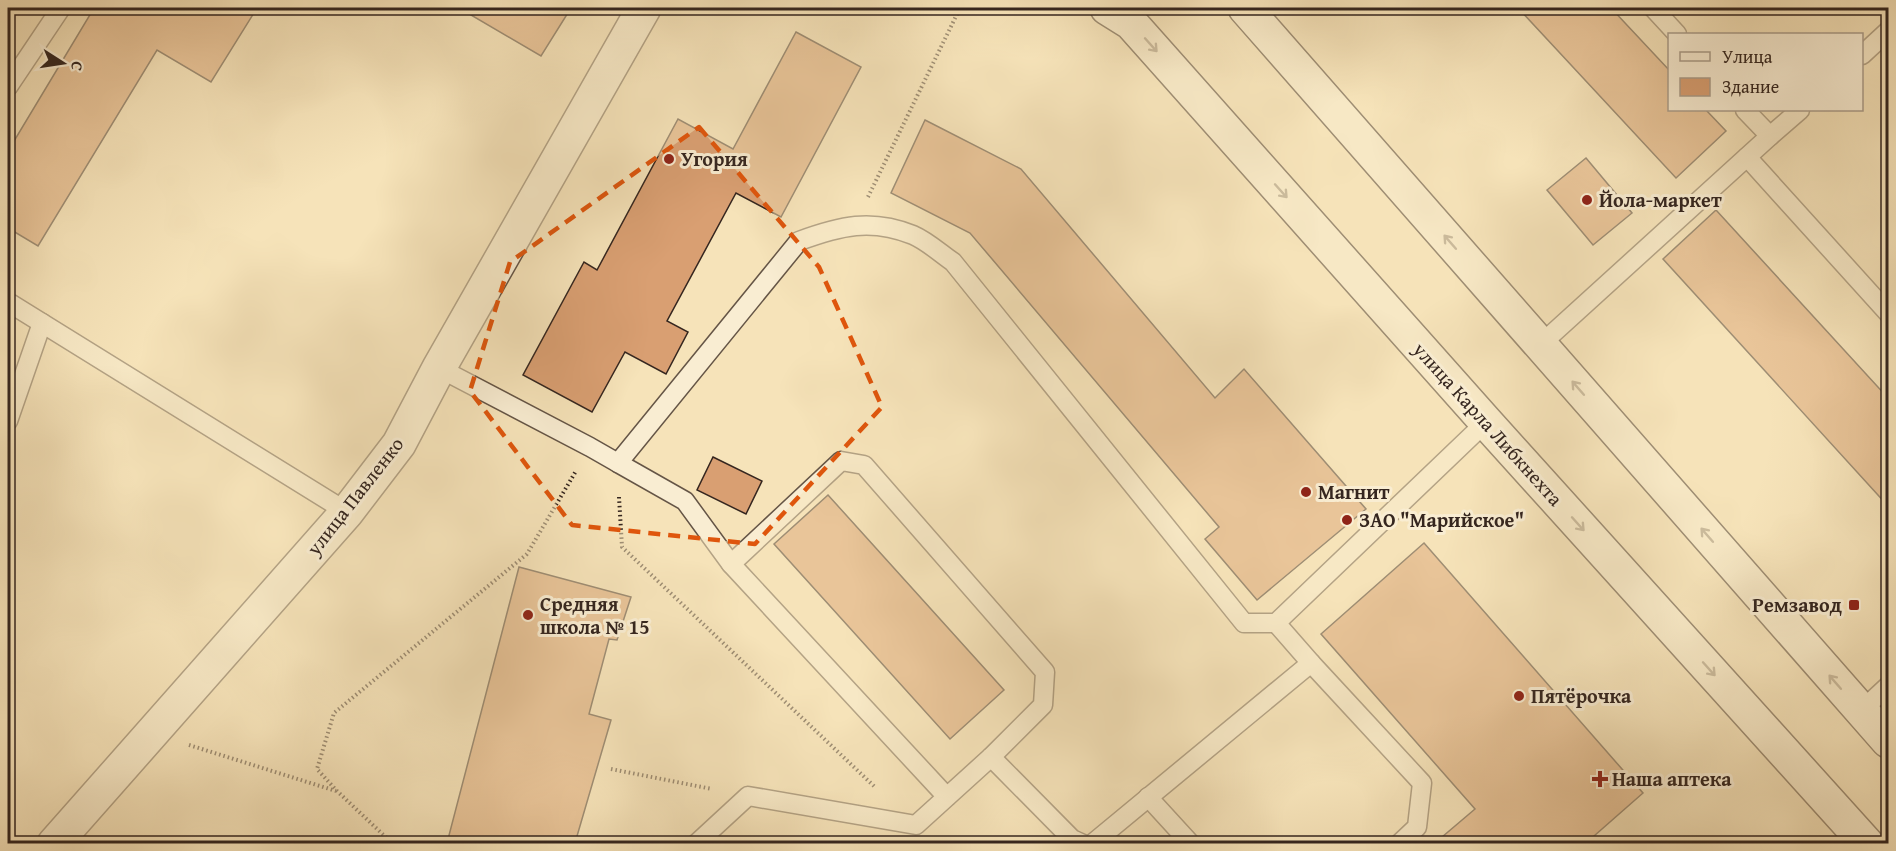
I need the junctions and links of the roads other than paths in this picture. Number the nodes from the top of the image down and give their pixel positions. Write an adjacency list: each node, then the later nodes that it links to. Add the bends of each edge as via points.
1 (61, 8): 9 (lane)
2 (644, 8): 18 (main road, улица Павленко)
3 (1107, 8): 20 (main road, улица Карла Либкнехта, one-way to 20, via 1131,23)
4 (1245, 8): 17 (main road, one-way to 4)
5 (1653, 8): 7 (lane)
6 (1888, 31): 8 (lane)
7 (1676, 33)
8 (1863, 54)
9 (8, 87)
10 (1746, 111): 12 (lane)
11 (1799, 111): 12 (lane)
12 (1770, 136): 13 (lane)
13 (1747, 157): 15 (lane); 17 (lane)
14 (8, 302): 16 (lane)
15 (1888, 313)
16 (42, 323): 19 (lane); 22 (lane)
17 (1540, 345): 27 (main road, one-way to 17)
18 (439, 369): 21 (lane); 22 (main road, улица Павленко, via 399,444)
19 (8, 421)
20 (1486, 422): 24 (lane); 38 (main road, улица Карла Либкнехта, one-way to 38)
21 (618, 463): 23 (lane, via 685,501); 24 (lane, via 799,241 855,225 884,227 915,236 953,262 1244,623)
22 (347, 512): 32 (main road, улица Павленко)
23 (731, 564): 29 (lane, via 841,461 864,465 1045,672 1043,705); 30 (lane)
24 (1276, 623): 25 (lane)
25 (1311, 663): 31 (lane); 37 (lane, via 1422,783 1417,827)
26 (1888, 686): 27 (lane)
27 (1861, 711): 28 (main road)
28 (1888, 741)
29 (991, 757): 30 (lane); 34 (lane, via 1072,839)
30 (947, 797): 33 (lane, via 916,825 748,796)
31 (1148, 797): 35 (lane); 36 (lane)
32 (54, 843)
33 (696, 843)
34 (1083, 843)
35 (1092, 843)
36 (1191, 843)
37 (1399, 843)
38 (1867, 843)

